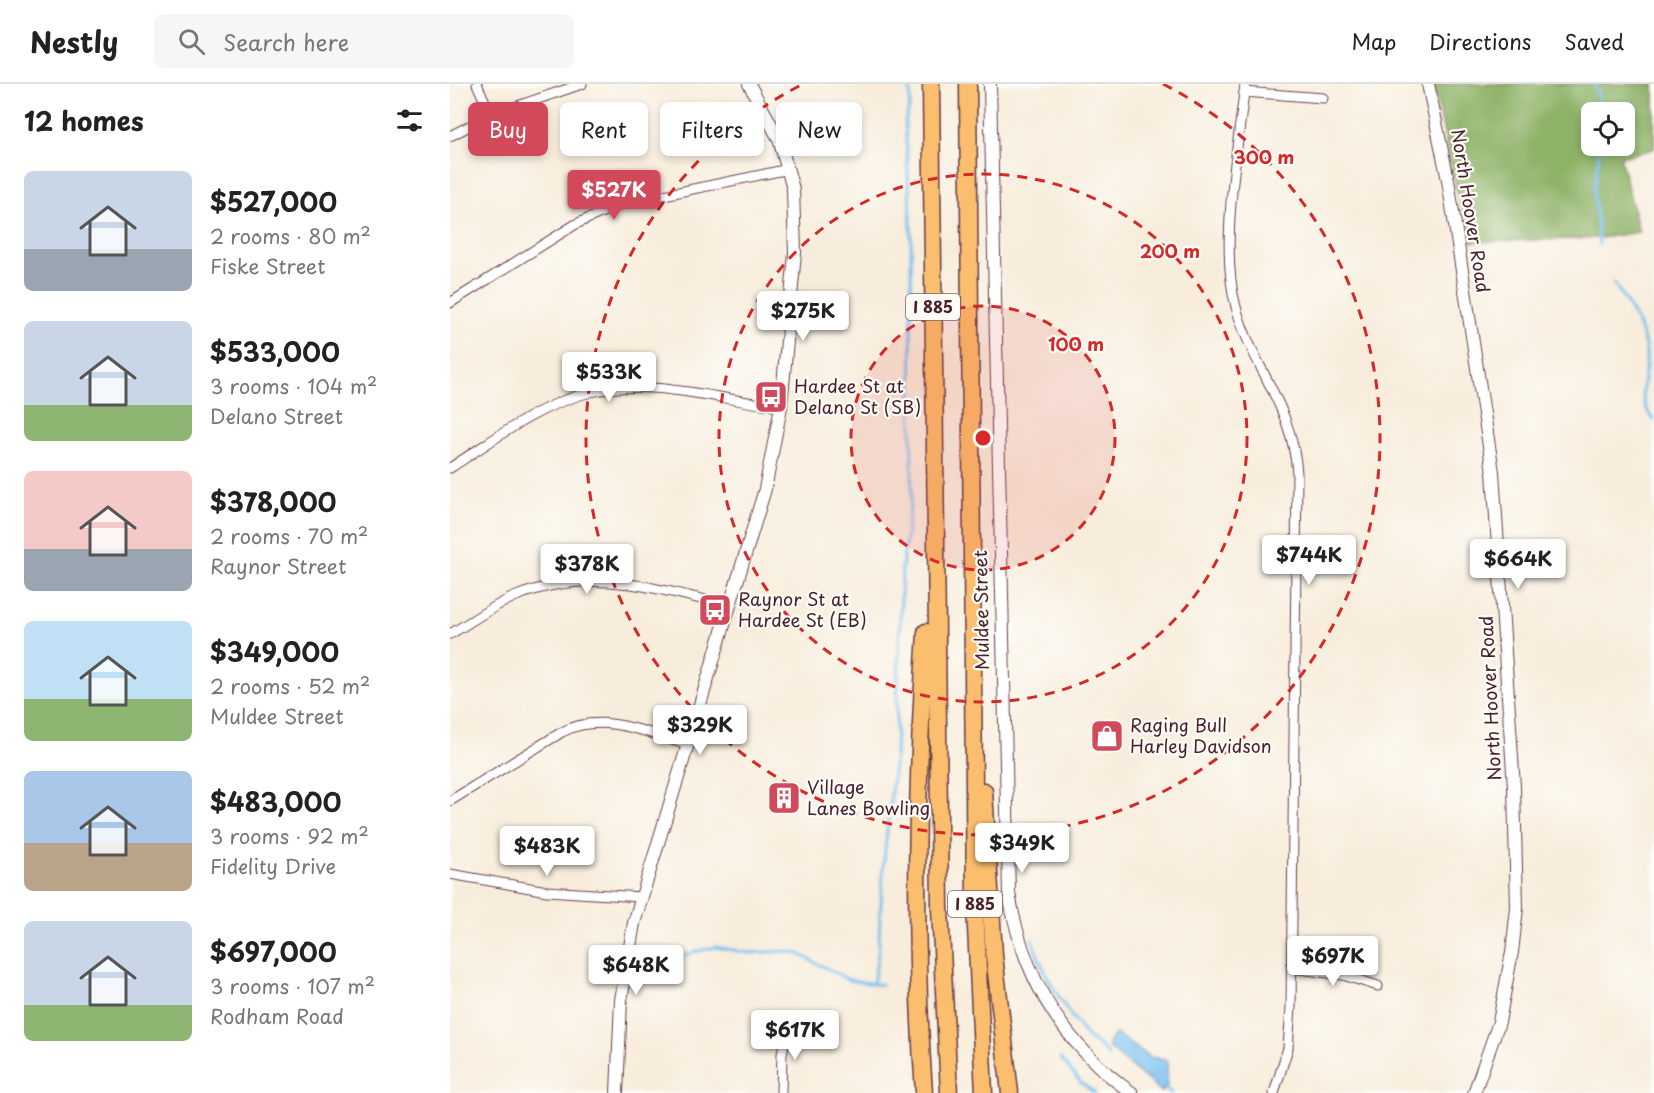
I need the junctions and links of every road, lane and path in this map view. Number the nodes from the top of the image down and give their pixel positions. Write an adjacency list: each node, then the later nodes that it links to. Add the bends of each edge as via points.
1 (477, 84): 10 (street)
2 (582, 84): 11 (street)
3 (748, 84): 14 (street, via 779,139)
4 (932, 84): 18 (highway, I 885)
5 (968, 84): 21 (highway, I 885)
6 (990, 84): 35 (street, Muldee Street, via 1009,892 1022,952 1048,1005 1084,1052)
7 (1428, 84): 37 (street, North Hoover Road, via 1448,180 1493,472 1514,787 1517,908 1512,952 1499,1022)
8 (1244, 88): 9 (street); 26 (street, via 1231,215 1232,284 1247,337 1292,432 1297,473)
9 (1323, 98)
10 (485, 102)
11 (529, 102)
12 (468, 127): 13 (street)
13 (450, 136)
14 (789, 169): 15 (street, via 621,204 576,224); 16 (street, via 795,232)
15 (450, 303)
16 (781, 407): 17 (street, via 649,389 591,392 537,414); 19 (street, via 765,489)
17 (450, 468)
18 (935, 530): 31 (highway, via 924,670 916,869 917,990); 32 (highway, I 885, via 940,897)
19 (730, 606): 20 (street, via 622,582 564,583 513,598); 22 (street)
20 (450, 634)
21 (973, 716): 33 (highway, I 885, via 975,907); 34 (highway, via 983,772 994,955)
22 (688, 745): 23 (street, via 604,722 579,724); 25 (street)
23 (450, 801)
24 (450, 874): 25 (street, via 547,891)
25 (641, 897): 29 (street, via 621,1000)
26 (1292, 968): 27 (street); 36 (street, via 1288,1048)
27 (1378, 986)
28 (788, 1026): 30 (street, via 782,1054)
29 (617, 1093)
30 (781, 1093)
31 (924, 1093)
32 (949, 1093)
33 (984, 1093)
34 (1010, 1093)
35 (1132, 1093)
36 (1274, 1093)
37 (1474, 1093)

